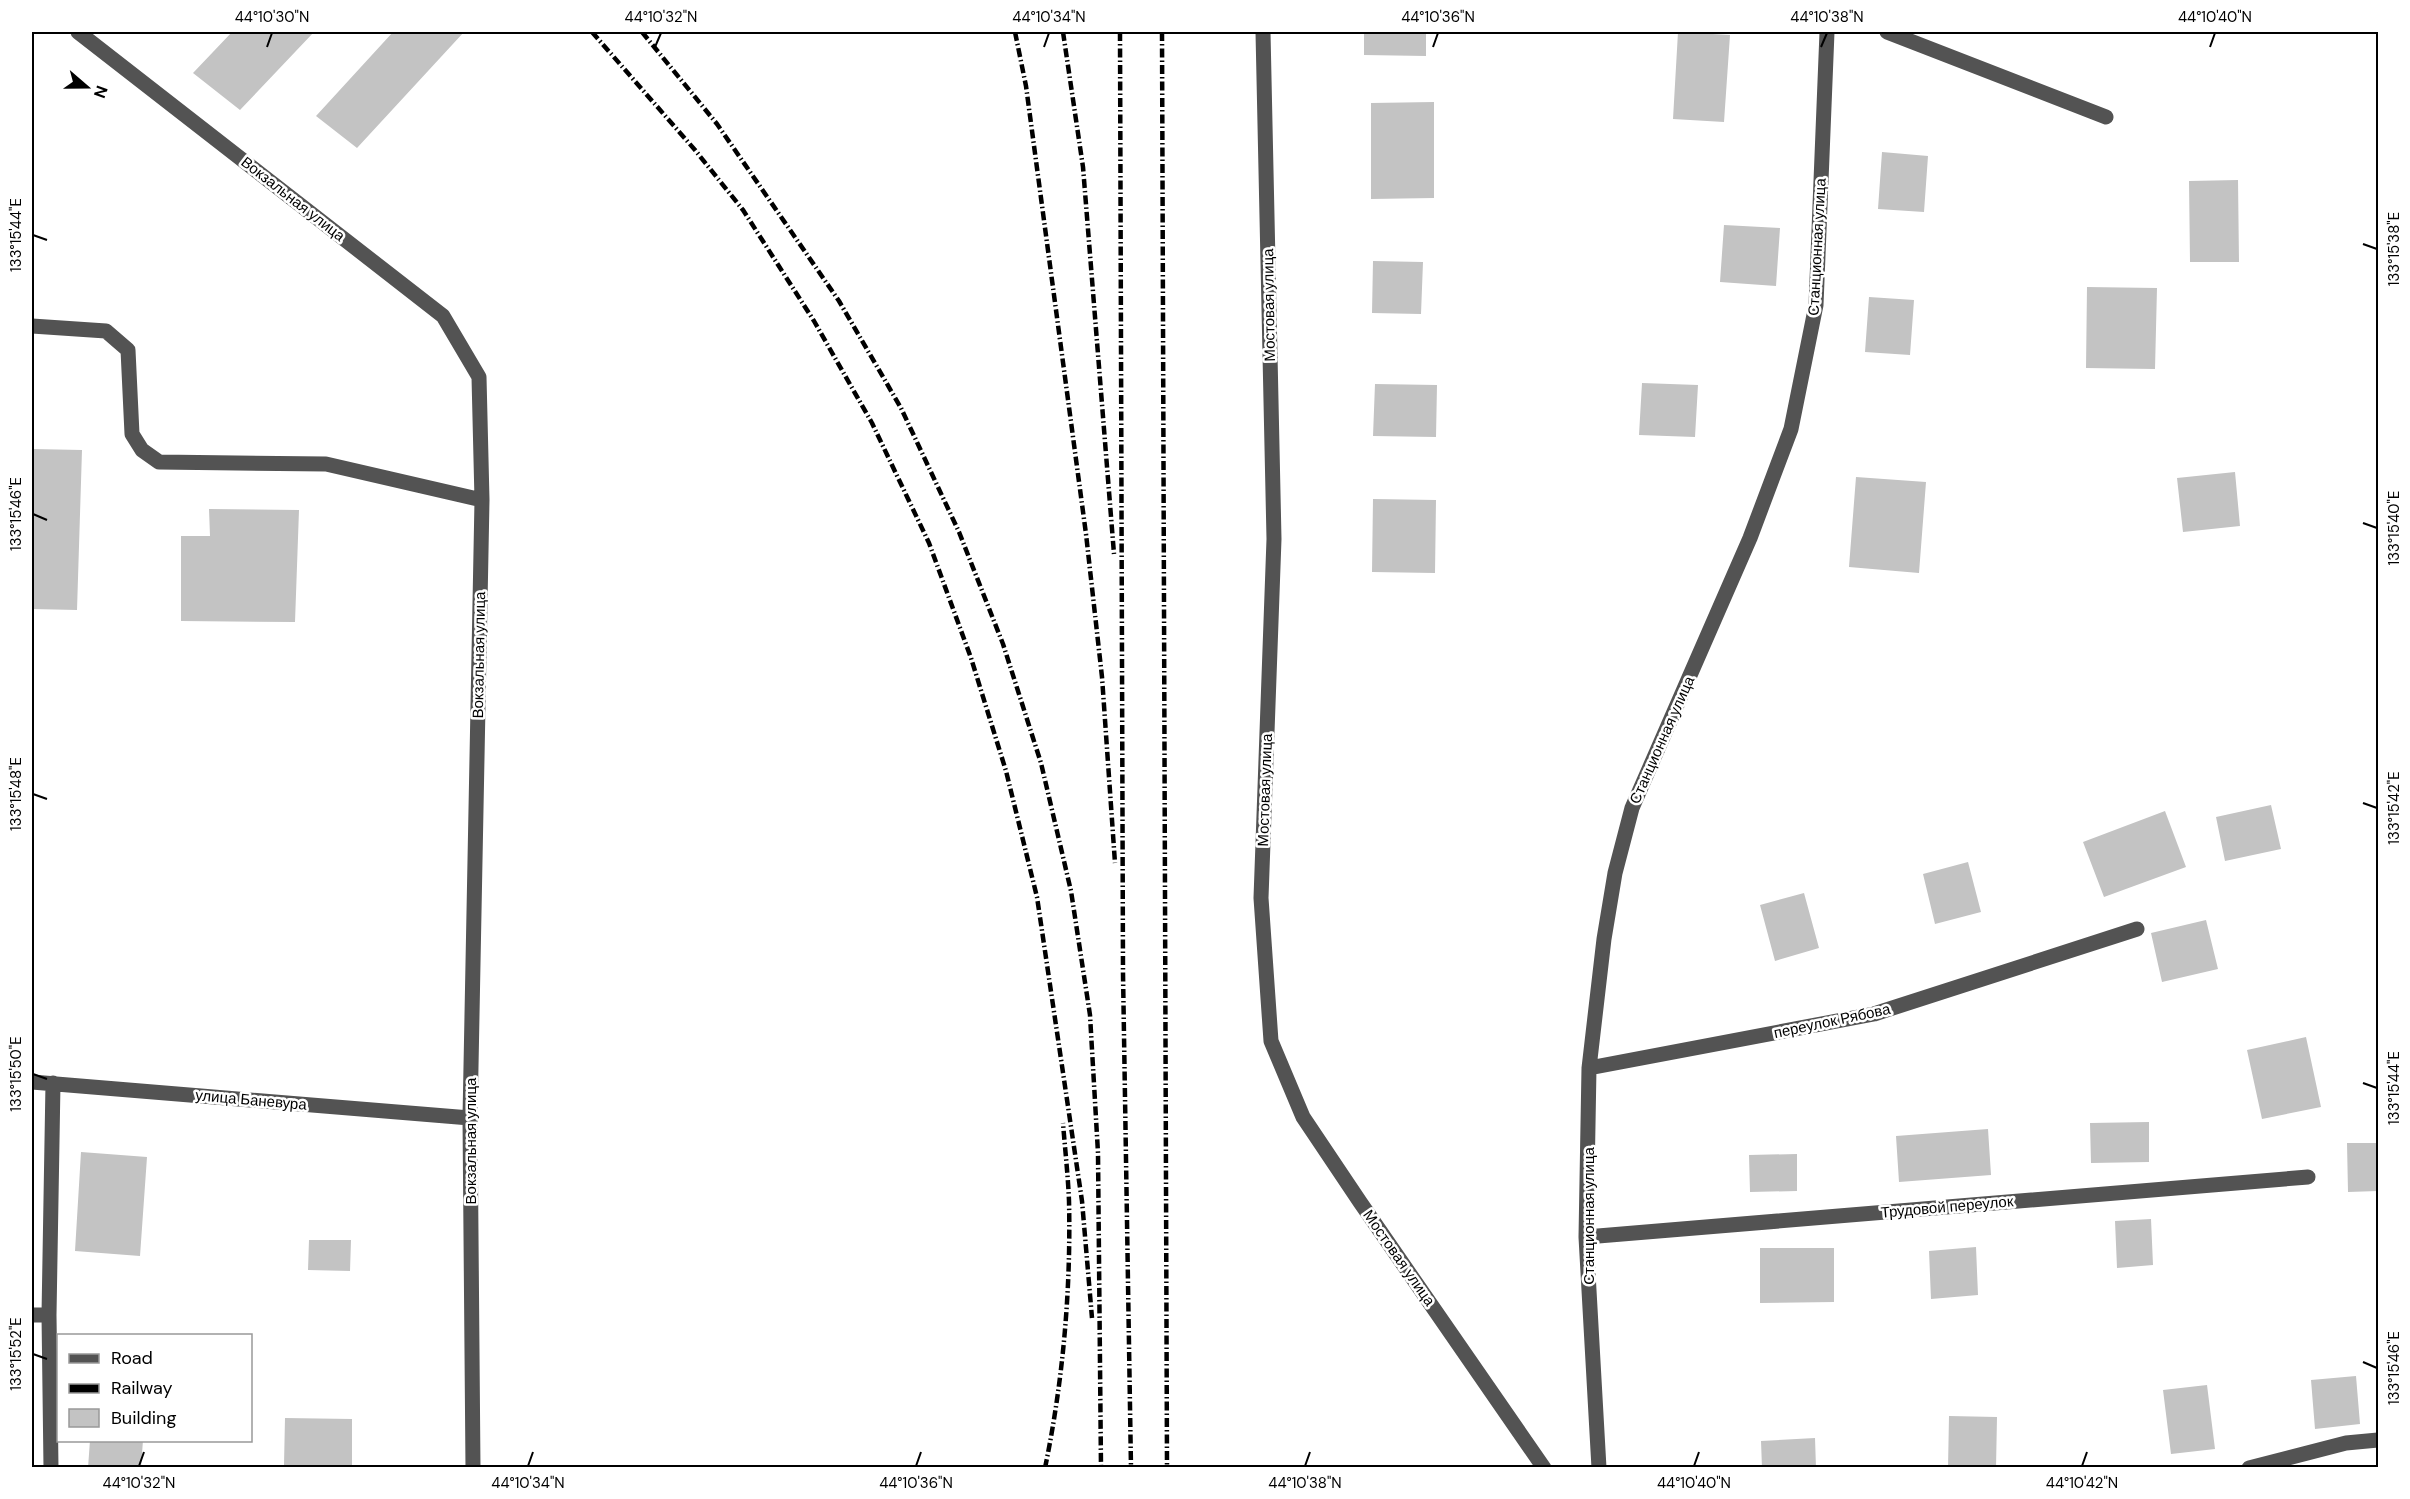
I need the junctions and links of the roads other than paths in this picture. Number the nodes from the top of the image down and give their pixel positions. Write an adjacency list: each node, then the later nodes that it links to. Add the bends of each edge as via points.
1 (78, 32): 7 (street, Вокзальная улица, via 443,315 479,377)
2 (1263, 32): 20 (street, Мостовая улица, via 1274,539 1261,898 1271,1041 1303,1117)
3 (1827, 32): 9 (street, Станционная улица, via 1816,305 1791,429 1750,538 1632,808 1615,873 1604,939)
4 (1887, 32): 5 (street)
5 (2106, 117)
6 (32, 326): 7 (street, via 106,331 128,350 132,434 142,450 159,462 326,464)
7 (482, 500): 12 (street, Вокзальная улица)
8 (2137, 929): 9 (street, переулок Рябова, via 1874,1014)
9 (1589, 1068): 14 (street, Станционная улица)
10 (32, 1082): 11 (street, улица Баневура)
11 (53, 1083): 12 (street, улица Баневура); 16 (street)
12 (470, 1118): 19 (street, Вокзальная улица)
13 (2308, 1177): 14 (street, Трудовой переулок)
14 (1586, 1236): 21 (street, Станционная улица)
15 (32, 1315): 16 (street)
16 (49, 1315): 18 (street)
17 (2379, 1440): 22 (street, via 2346,1443)
18 (51, 1467)
19 (473, 1467)
20 (1544, 1467)
21 (1599, 1467)
22 (2249, 1467)

